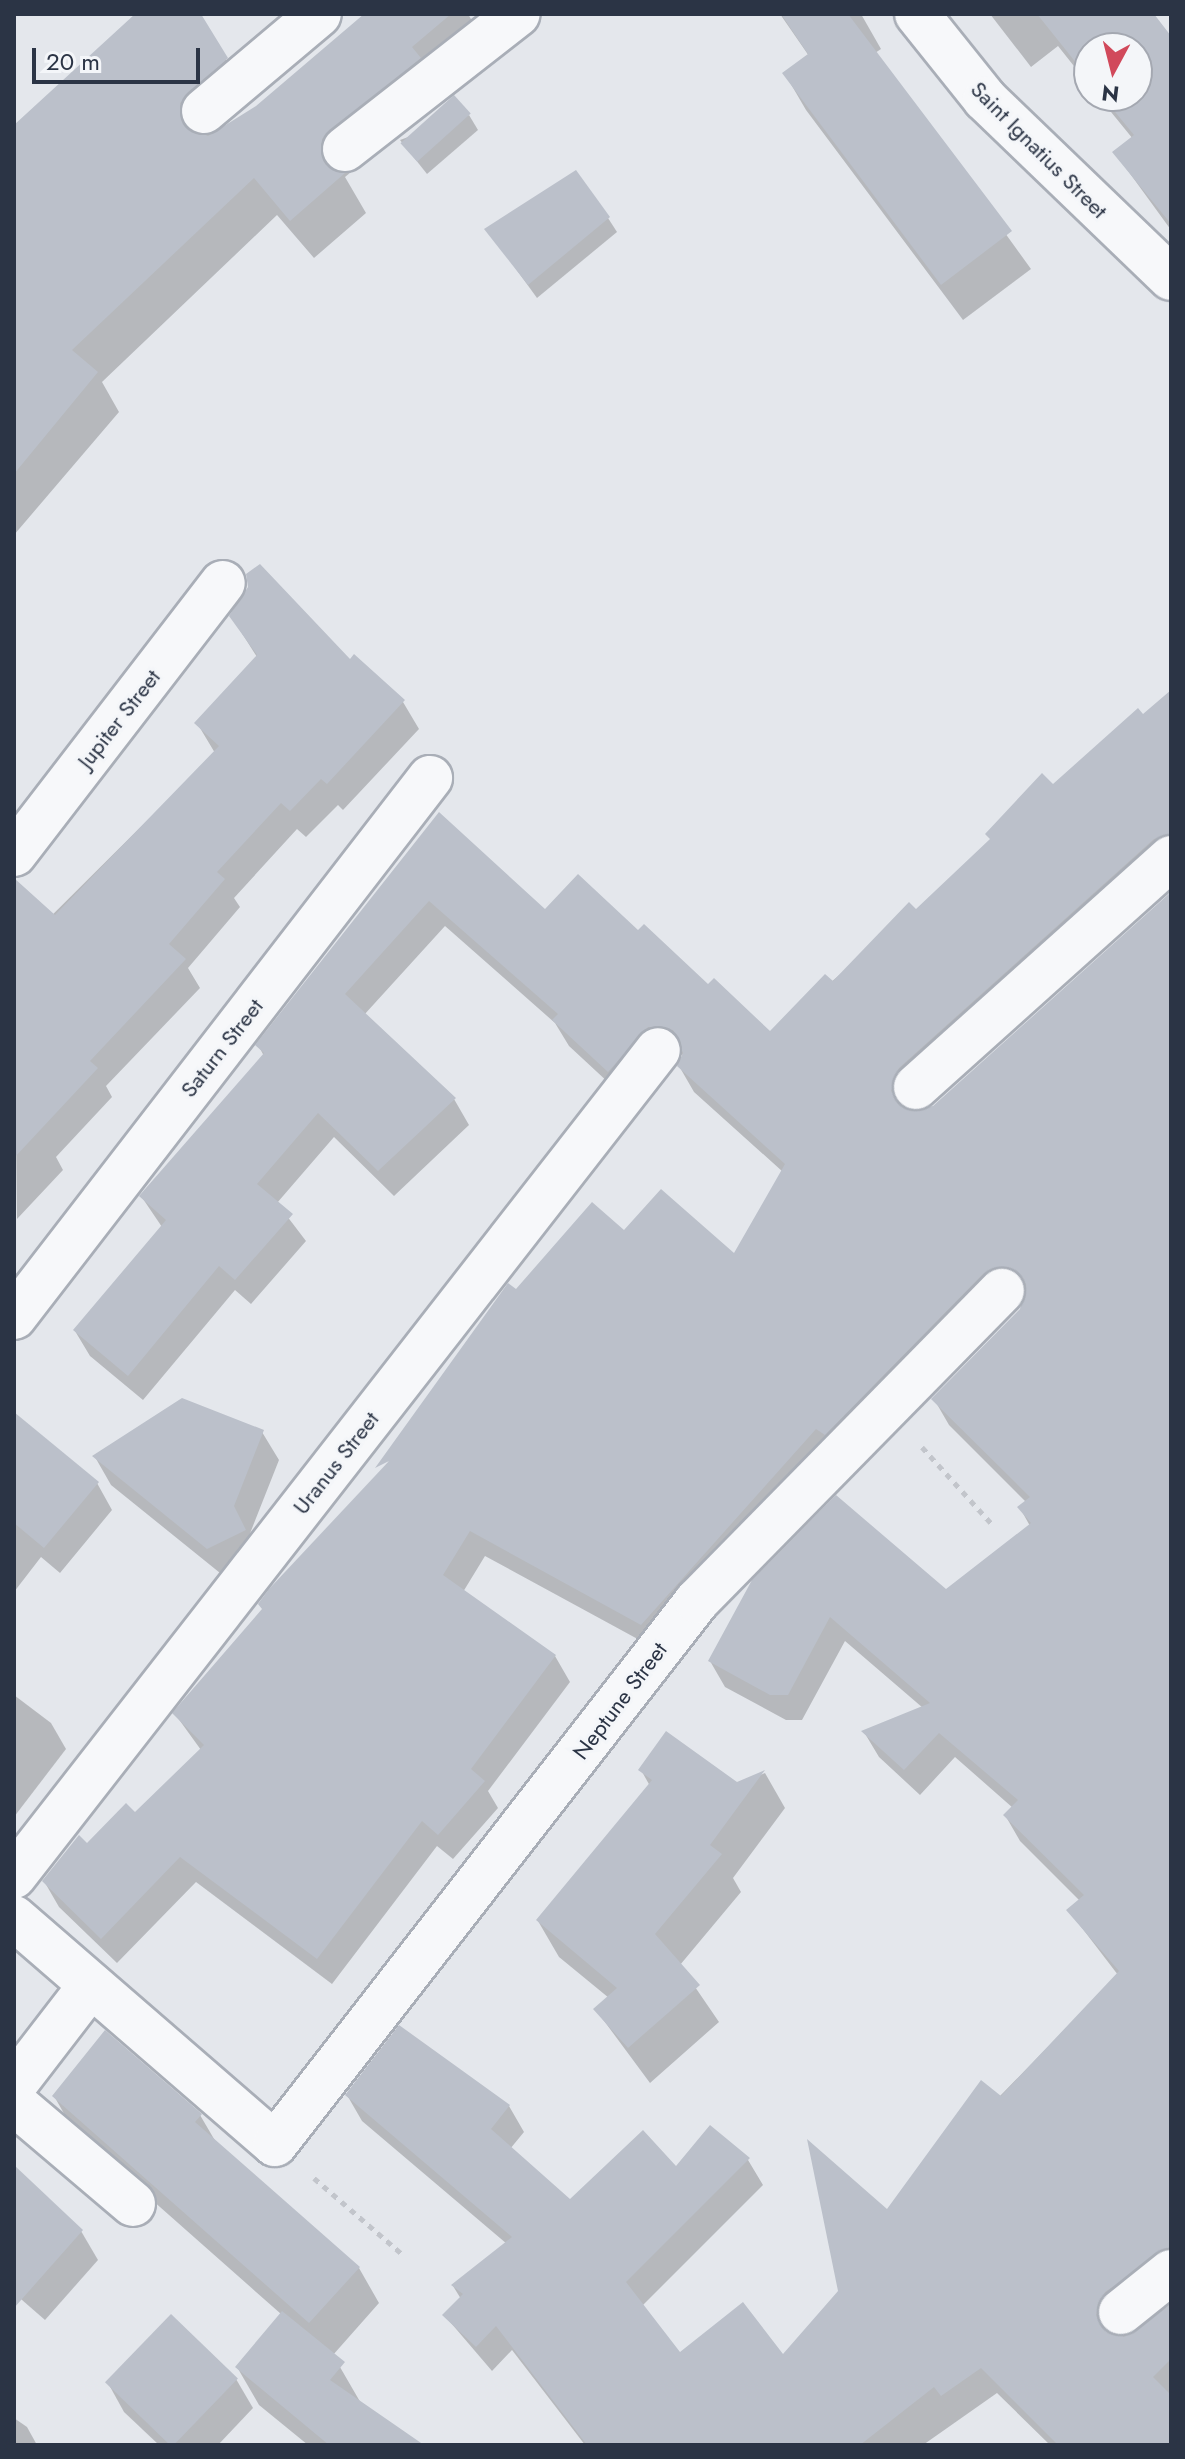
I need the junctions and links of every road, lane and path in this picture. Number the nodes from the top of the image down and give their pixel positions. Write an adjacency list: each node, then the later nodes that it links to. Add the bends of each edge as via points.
1 (319, 14): 4 (street)
2 (518, 14): 5 (street)
3 (917, 14): 6 (street, Saint Ignatius Street, via 985,99)
4 (204, 111)
5 (345, 149)
6 (1171, 278)
7 (223, 583): 9 (street, Jupiter Street)
8 (430, 778): 14 (street, Saturn Street)
9 (14, 854)
10 (1171, 858): 12 (street)
11 (658, 1050): 17 (street, Uranus Street)
12 (916, 1087)
13 (1002, 1291): 15 (street, Neptune Street)
14 (14, 1317)
15 (884, 1405): 16 (path); 22 (street, Neptune Street, via 697,1601)
16 (991, 1523)
17 (14, 1876)
18 (14, 1918): 19 (street)
19 (91, 1985): 20 (street); 22 (street)
20 (14, 2085)
21 (14, 2103): 23 (street)
22 (275, 2144): 24 (path)
23 (133, 2204)
24 (401, 2253)
25 (1171, 2272): 26 (street)
26 (1121, 2312)

